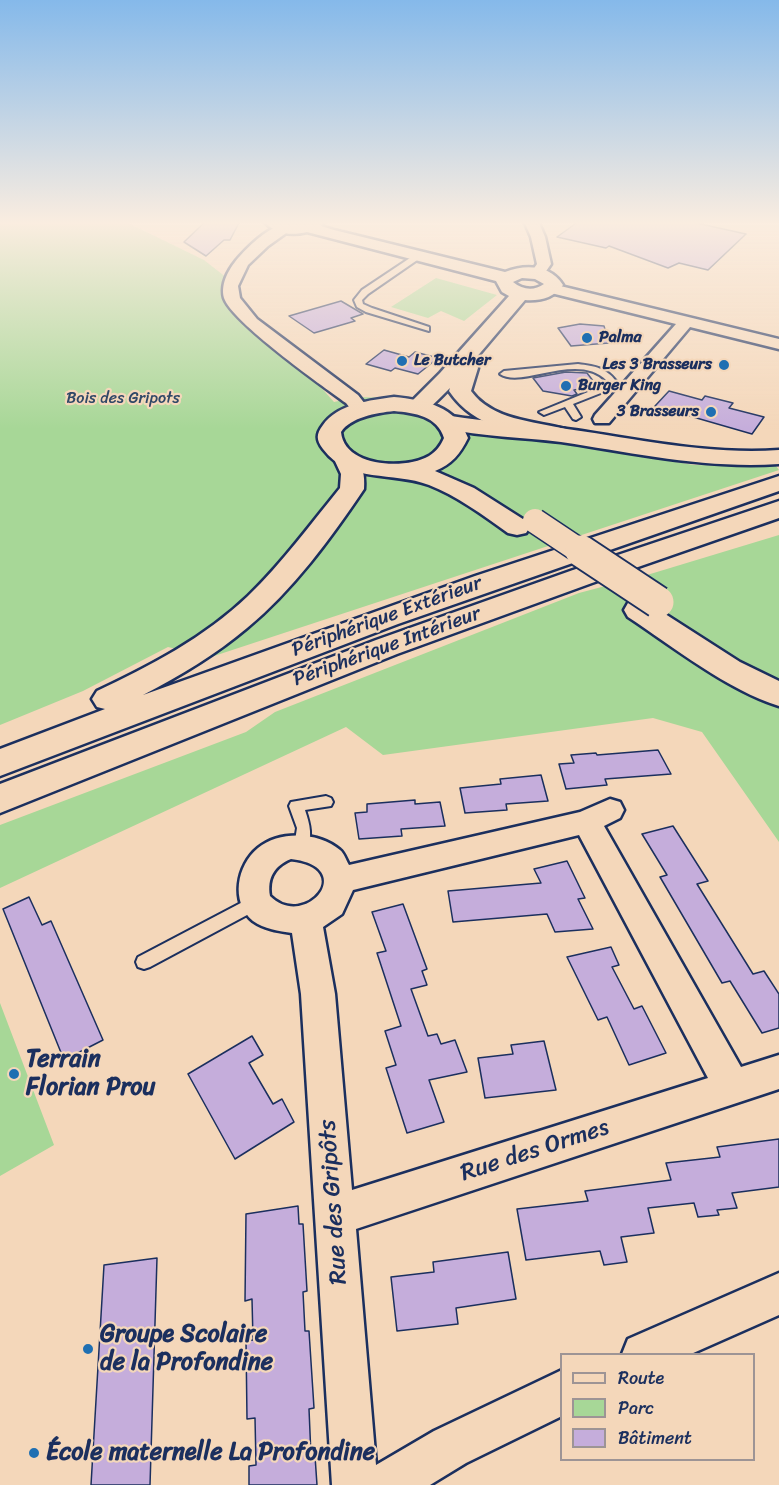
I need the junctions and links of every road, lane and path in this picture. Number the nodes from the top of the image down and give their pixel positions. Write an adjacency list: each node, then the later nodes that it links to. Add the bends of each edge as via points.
1 (233, 290): 14 (street, via 238,310)
2 (368, 290): 8 (lane, via 358,300 360,305)
3 (515, 290): 6 (main road)
4 (548, 290): 6 (main road)
5 (557, 290): 7 (street)
6 (521, 293): 10 (main road)
7 (687, 321): 9 (street); 17 (street)
8 (426, 329)
9 (779, 344)
10 (465, 359): 13 (main road); 19 (main road, via 467,368 460,391 474,409 490,417)
11 (504, 374): 12 (lane, via 589,366 604,371 612,381 609,387)
12 (568, 402): 15 (lane); 16 (lane)
13 (417, 407): 14 (main road, via 382,405); 18 (main road)
14 (360, 409): 22 (main road, via 336,423 330,435 333,448)
15 (544, 412)
16 (576, 417)
17 (602, 420)
18 (450, 423): 19 (main road); 20 (main road, via 456,438)
19 (557, 434): 21 (main road, via 737,459)
20 (450, 453): 23 (main road, via 432,464); 26 (main road, via 464,471)
21 (779, 457)
22 (346, 459): 23 (main road, via 368,468); 32 (main road, via 353,474 352,489 274,586 237,622 148,680)
23 (407, 470): 26 (main road, via 460,488)
24 (779, 483): 33 (main road, Périphérique Extérieur, via 418,605)
25 (779, 509): 28 (main road, Périphérique Intérieur)
26 (526, 524): 29 (main road)
27 (779, 529): 28 (main road, via 697,549)
28 (666, 547): 34 (main road, Périphérique Intérieur, via 354,658)
29 (648, 606): 30 (main road); 31 (main road, via 729,669)
30 (779, 675)
31 (779, 695)
32 (0, 746)
33 (0, 763)
34 (0, 799)
35 (326, 801): 36 (lane, via 296,806 304,828)
36 (301, 847): 37 (street, via 316,849 335,863); 38 (street, via 269,856 254,874)
37 (341, 880): 39 (street, via 337,898 323,913); 42 (street, via 598,816)
38 (256, 902): 39 (street, via 267,914 287,921); 40 (lane)
39 (306, 920): 43 (street, Rue des Gripôts, via 318,994)
40 (144, 962)
41 (779, 1072): 42 (street, Rue des Ormes)
42 (733, 1088): 43 (street, Rue des Ormes, via 357,1209)
43 (335, 1212): 47 (street, Rue des Gripôts)
44 (779, 1294): 45 (street)
45 (645, 1353)
46 (560, 1393): 48 (street)
47 (355, 1485)
48 (387, 1485)

